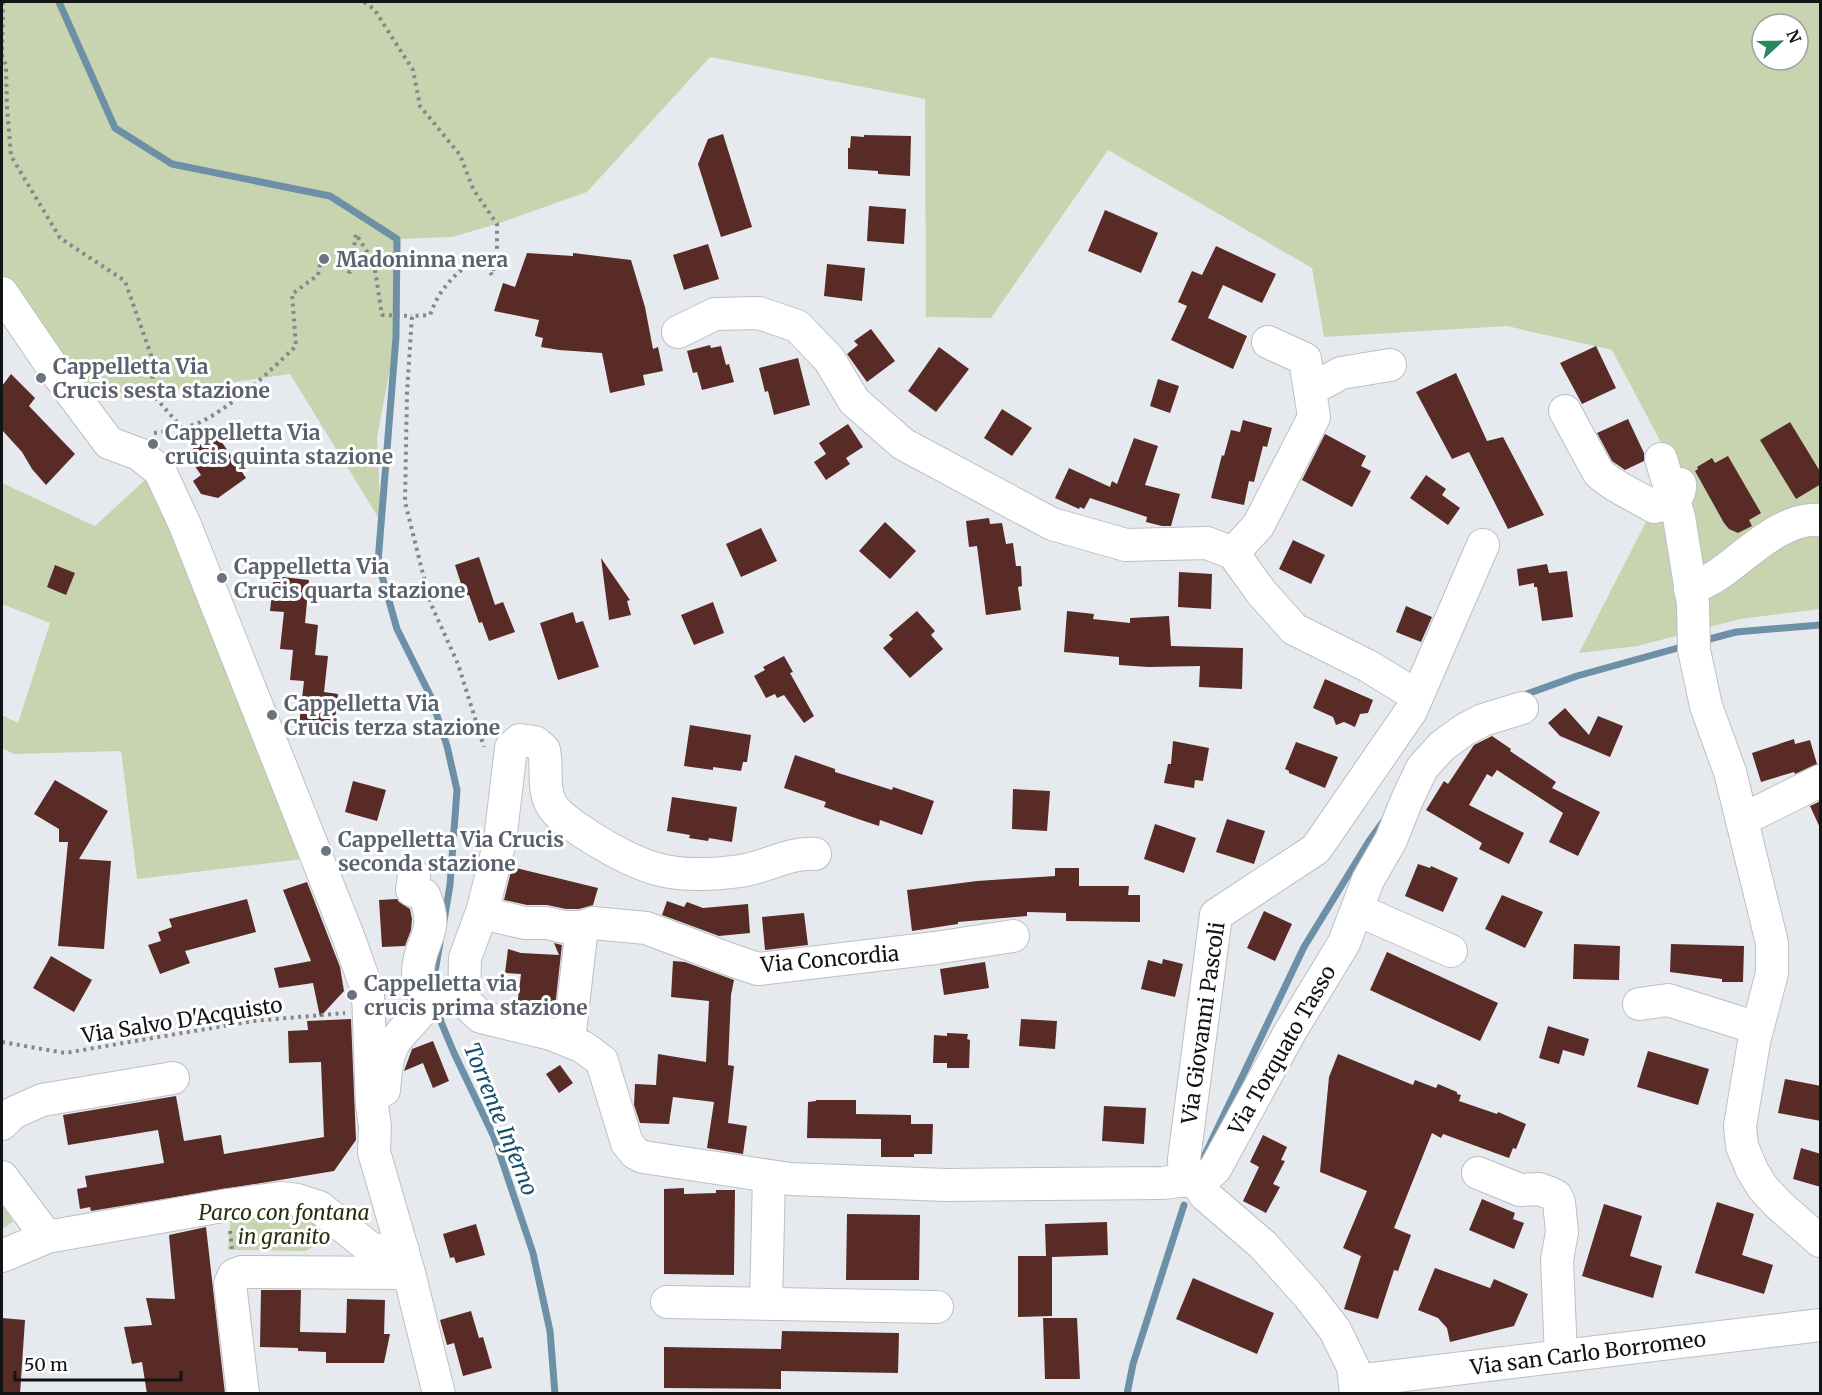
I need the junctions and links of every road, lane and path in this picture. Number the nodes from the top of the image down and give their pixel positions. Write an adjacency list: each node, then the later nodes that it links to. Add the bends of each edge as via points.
1 (3, 2): 3 (path)
2 (364, 2): 5 (path, via 374,9 413,70 420,106 459,155 474,189 497,225 492,275 479,256 454,275 435,300 430,315)
3 (4, 108): 11 (path, via 11,156 60,238 125,281 151,355 154,396)
4 (2, 293): 33 (street, via 109,443 140,454 160,471 348,936 368,992)
5 (412, 316): 11 (path, via 382,315 374,263 356,234 350,272 321,259 318,275 292,294 296,346 232,401 208,418); 21 (path, via 405,502 430,602 458,664)
6 (678, 332): 17 (street, via 715,314 759,313 797,326 829,359 854,401 903,444 1052,524 1126,545 1207,543)
7 (1268, 342): 9 (street, via 1305,358)
8 (1390, 365): 9 (street, via 1341,373)
9 (1310, 390): 17 (street, via 1314,417 1258,526)
10 (1565, 411): 14 (street, via 1605,480 1654,507 1665,505)
11 (183, 428): 12 (path)
12 (145, 434)
13 (1661, 459): 14 (street)
14 (1677, 491): 18 (street)
15 (1821, 520): 18 (street, via 1777,532 1717,576)
16 (1483, 545): 19 (street, Via Giovanni Pascoli)
17 (1233, 552): 19 (street, via 1294,629)
18 (1690, 589): 23 (street, via 1694,642 1706,706)
19 (1417, 696): 43 (street, Via Giovanni Pascoli, via 1411,711 1316,849 1216,915 1184,1159)
20 (1522, 708): 26 (street, Via Torquato Tasso, via 1464,730 1428,762 1368,880)
21 (486, 753)
22 (1821, 781): 23 (street)
23 (1742, 819): 34 (street, via 1772,942 1772,973)
24 (815, 854): 27 (street, via 713,875 669,873 635,862 610,850 561,816 547,795 544,750 535,742 520,740 511,748 500,841)
25 (414, 876): 31 (street, via 412,890 424,895 431,910 431,926 418,973)
26 (1358, 910): 30 (street); 43 (street, Via Torquato Tasso, via 1344,943 1215,1169 1207,1176)
27 (482, 914): 28 (street, Via Concordia, via 525,923); 31 (street)
28 (582, 927): 29 (street, Via Concordia, via 593,923 646,928 758,969); 35 (street)
29 (1012, 936)
30 (1451, 951)
31 (443, 1001): 35 (street, via 481,1017); 39 (street, via 398,1036 390,1052)
32 (1639, 1004): 34 (street, via 1668,1000)
33 (367, 1010): 36 (path, Via Salvo D'Acquisto, via 253,1021 65,1053); 39 (street)
34 (1757, 1028): 46 (street, via 1740,1126 1742,1146 1763,1188)
35 (569, 1041): 41 (street, via 602,1061 627,1143 639,1156)
36 (2, 1042)
37 (173, 1078): 38 (street, via 42,1100 13,1113)
38 (2, 1124)
39 (375, 1126): 48 (street, via 374,1152)
40 (1478, 1173): 54 (street, via 1520,1190 1539,1189 1556,1196 1559,1202)
41 (770, 1177): 43 (street, via 946,1185 1111,1185); 51 (street)
42 (2, 1178): 45 (street)
43 (1190, 1180): 55 (street, via 1263,1245 1308,1295 1345,1349)
44 (228, 1205): 45 (street); 48 (street, via 272,1199 301,1201 326,1211 370,1248); 49 (path)
45 (47, 1237): 47 (street)
46 (1821, 1241)
47 (2, 1256)
48 (406, 1262): 49 (street); 57 (street)
49 (234, 1275): 56 (street, via 230,1284)
50 (667, 1302): 51 (street)
51 (766, 1303): 52 (street)
52 (937, 1307)
53 (1821, 1325): 54 (street, Via san Carlo Borromeo)
54 (1561, 1356): 55 (street, Via san Carlo Borromeo)
55 (1356, 1387)
56 (243, 1394)
57 (440, 1394)

